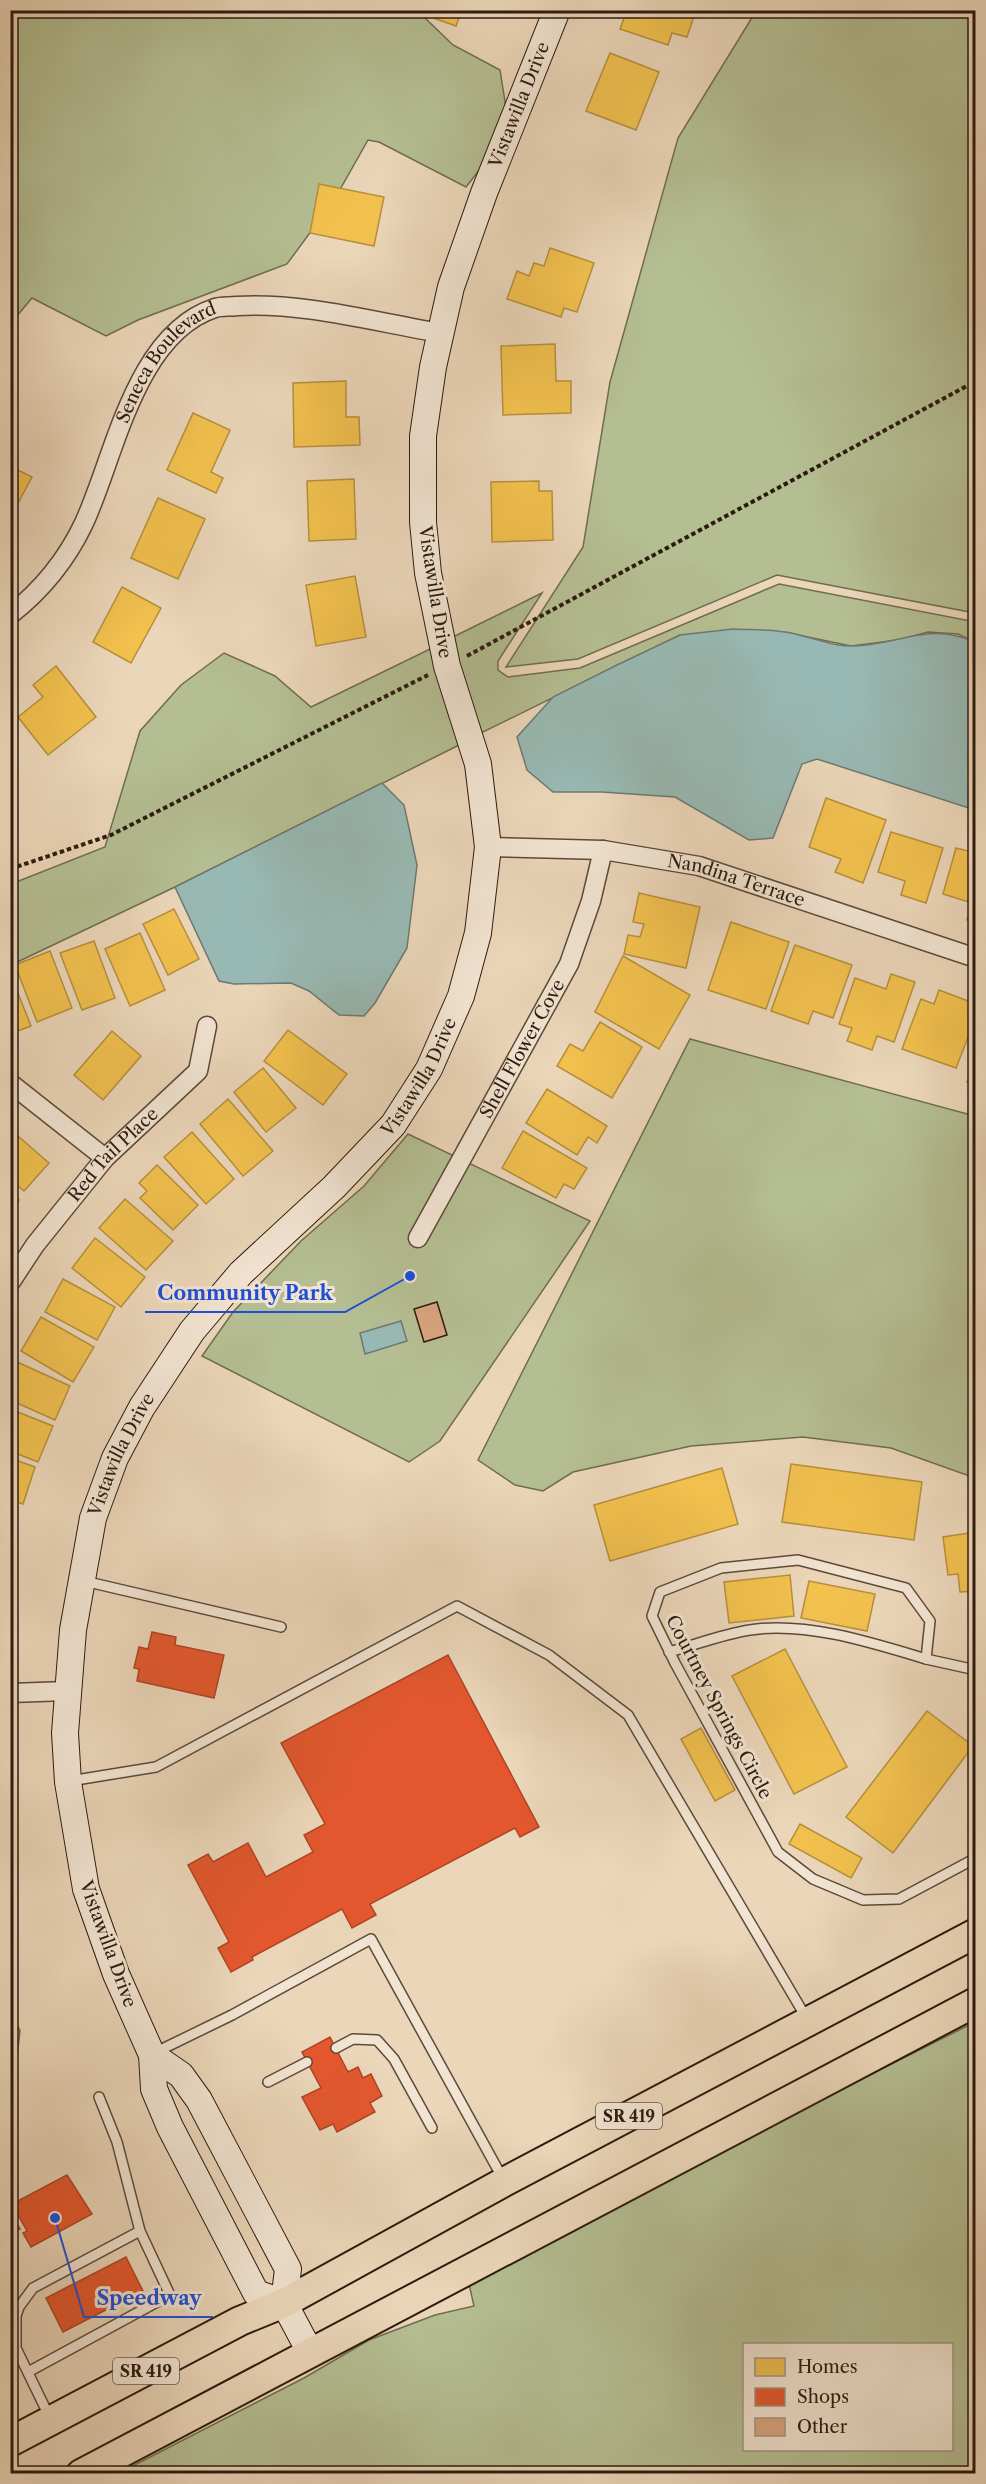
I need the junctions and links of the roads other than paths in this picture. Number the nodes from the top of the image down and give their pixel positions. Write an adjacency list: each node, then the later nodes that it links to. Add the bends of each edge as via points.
1 (557, 10): 2 (street, Vistawilla Drive, via 484,193 451,287)
2 (440, 333): 3 (street, Seneca Boulevard, via 268,304 215,308 176,330 150,362 131,401 84,524 56,571); 4 (street, Vistawilla Drive, via 423,436 423,522 436,620 478,764)
3 (10, 615)
4 (488, 847): 5 (street, Nandina Terrace); 12 (street, Vistawilla Drive, via 478,933 461,996 429,1069 393,1125 334,1187 241,1272 192,1331 142,1407 115,1458 93,1518)
5 (603, 850): 6 (street, Nandina Terrace, via 699,866); 10 (street, Shell Flower Cove, via 591,901 569,964)
6 (975, 958)
7 (207, 1026): 9 (street, Red Tail Place, via 198,1071)
8 (10, 1083): 9 (street)
9 (105, 1158): 11 (street, Red Tail Place, via 35,1245)
10 (418, 1238)
11 (10, 1283)
12 (82, 1581): 13 (lane); 17 (street, Vistawilla Drive)
13 (281, 1627)
14 (669, 1652): 15 (lane, via 750,1630 802,1630 872,1643); 15 (lane, Courtney Springs Circle, via 652,1616 660,1592 721,1568 798,1560 906,1588 930,1621); 20 (lane, Courtney Springs Circle, via 778,1852 813,1879 863,1900 899,1899)
15 (926, 1659): 16 (lane)
16 (975, 1670)
17 (67, 1691): 18 (street); 19 (street, Vistawilla Drive)
18 (10, 1693)
19 (68, 1782): 23 (lane, via 163,1764 457,1606 549,1655 628,1715); 25 (street, Vistawilla Drive, via 86,1889 116,1974)
20 (975, 1858)
21 (975, 1933): 23 (main road, SR 419)
22 (975, 2002): 33 (main road)
23 (808, 2021): 30 (main road, SR 419)
24 (336, 2048): 29 (lane, via 353,2039 377,2040 394,2059)
25 (152, 2055): 30 (lane, via 371,1938); 32 (street, via 181,2075 204,2111 288,2269); 32 (street, Vistawilla Drive, via 154,2089 170,2127 256,2293)
26 (307, 2062): 27 (lane)
27 (268, 2082)
28 (99, 2097): 31 (lane, via 117,2142)
29 (432, 2128)
30 (504, 2182): 32 (main road, SR 419)
31 (140, 2231): 34 (lane, via 33,2288 24,2299 16,2316 16,2348); 34 (lane, via 170,2295)
32 (284, 2302): 33 (street); 35 (main road, SR 419, via 240,2321)
33 (310, 2352): 37 (main road)
34 (28, 2372): 35 (lane)
35 (51, 2421): 36 (main road, SR 419)
36 (10, 2442)
37 (81, 2474)

